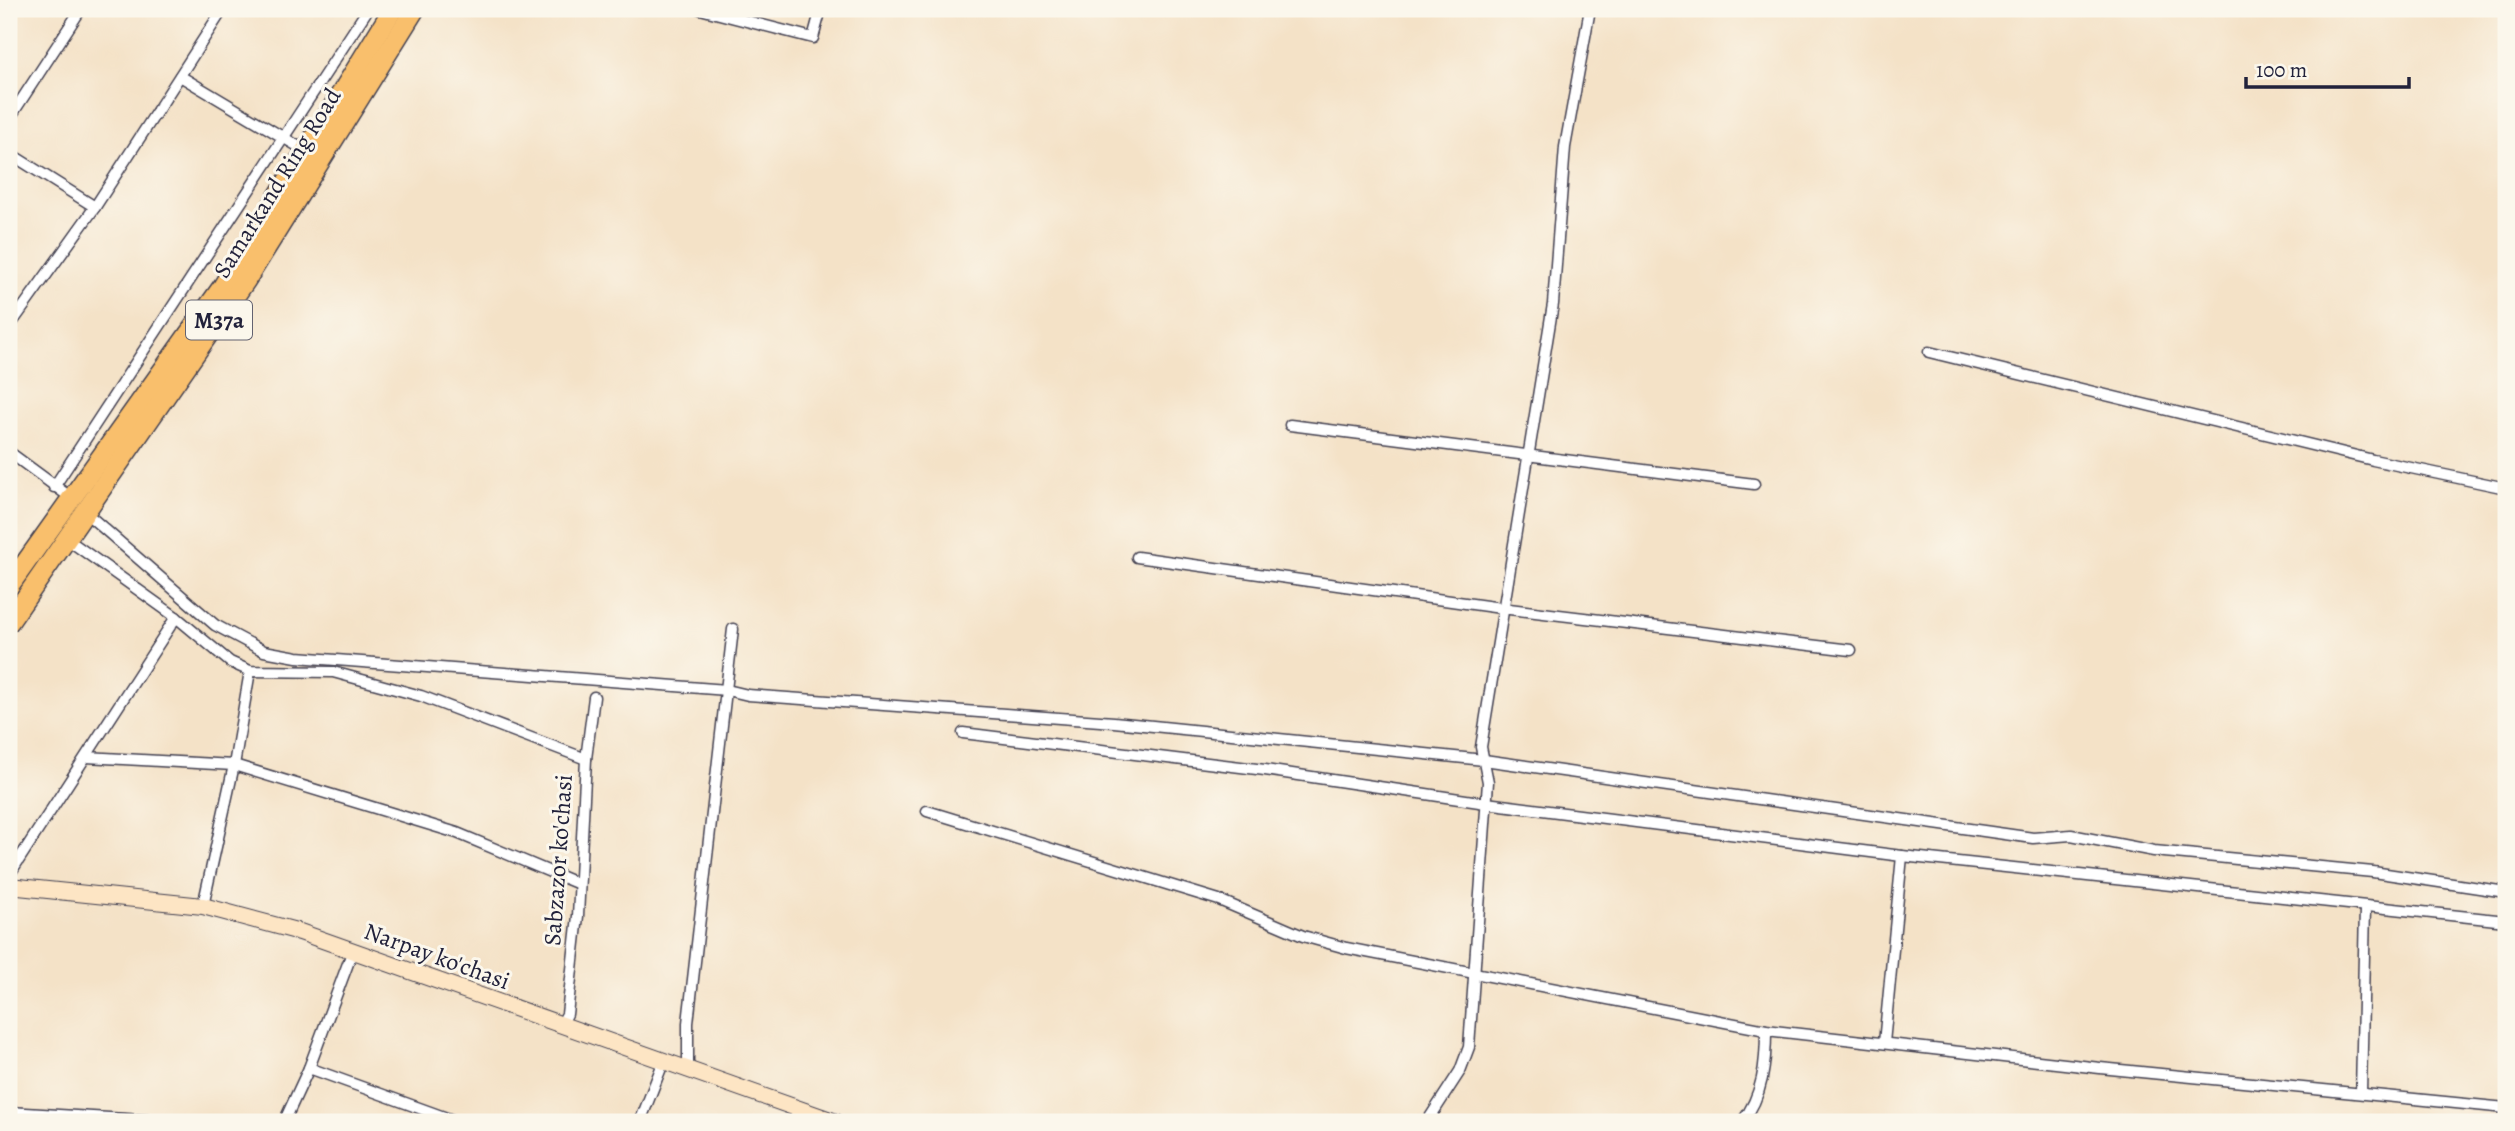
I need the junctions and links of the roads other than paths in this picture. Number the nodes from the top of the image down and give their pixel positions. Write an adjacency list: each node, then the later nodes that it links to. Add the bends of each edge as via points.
1 (81, 9): 10 (street)
2 (223, 9): 9 (street)
3 (368, 9): 11 (street)
4 (393, 9): 12 (highway, Samarkand Ring Road / M37a)
5 (415, 9): 23 (highway, Samarkand Ring Road / M37a, via 246,280)
6 (700, 9): 7 (street, via 813,38)
7 (821, 9)
8 (1590, 9): 19 (street, via 1565,147 1553,304)
9 (180, 76): 11 (street); 14 (street)
10 (9, 119)
11 (285, 138): 12 (street); 22 (street)
12 (306, 150): 22 (highway, Samarkand Ring Road / M37a, via 223,286)
13 (9, 153): 14 (street)
14 (95, 207): 15 (street)
15 (9, 327)
16 (1929, 352): 21 (street)
17 (1290, 425): 19 (street)
18 (9, 452): 22 (street)
19 (1528, 456): 20 (street); 27 (street)
20 (1754, 484)
21 (2506, 488)
22 (62, 492): 26 (highway, Samarkand Ring Road / M37a)
23 (86, 513): 24 (highway, Samarkand Ring Road / M37a); 33 (street, via 215,625 264,651)
24 (67, 539): 28 (street); 29 (highway, Samarkand Ring Road / M37a)
25 (1137, 557): 27 (street)
26 (9, 586)
27 (1501, 608): 31 (street); 38 (street, via 1481,747)
28 (176, 617): 32 (street, via 230,662); 36 (street)
29 (9, 622)
30 (733, 629): 33 (street)
31 (1852, 650)
32 (250, 671): 37 (street, via 333,672 421,696); 39 (street)
33 (727, 690): 38 (street, via 925,710 1114,722); 57 (street, via 688,1023 688,1064)
34 (594, 697): 37 (street, Sabzazor ko'chasi)
35 (963, 733): 40 (street)
36 (86, 757): 39 (street); 43 (street)
37 (586, 759): 44 (street, Sabzazor ko'chasi)
38 (1484, 760): 40 (street); 46 (street, via 2034,838 2071,835 2154,851 2373,872)
39 (234, 765): 44 (street, via 457,833); 47 (street)
40 (1486, 803): 42 (street); 51 (street)
41 (926, 811): 51 (street, via 1219,900 1303,936)
42 (1902, 856): 48 (street); 54 (street)
43 (9, 876)
44 (579, 884): 52 (street, Sabzazor ko'chasi, via 567,1014)
45 (9, 886): 47 (street, Narpay ko'chasi)
46 (2506, 892)
47 (203, 906): 50 (street, Narpay ko'chasi)
48 (2365, 908): 49 (street); 58 (street)
49 (2506, 921)
50 (353, 950): 52 (street, Narpay ko'chasi); 56 (street)
51 (1474, 972): 53 (street); 66 (street, via 1469,1047 1460,1071)
52 (561, 1025): 55 (street, Narpay ko'chasi)
53 (1766, 1030): 54 (street); 67 (street, via 1758,1098)
54 (1885, 1043): 58 (street)
55 (663, 1063): 57 (street, Narpay ko'chasi); 64 (street)
56 (309, 1068): 62 (street); 63 (street)
57 (694, 1074): 65 (street, Narpay ko'chasi)
58 (2361, 1093): 59 (street)
59 (2506, 1108)
60 (9, 1112): 61 (street)
61 (176, 1122)
62 (284, 1122)
63 (458, 1122)
64 (640, 1122)
65 (836, 1122)
66 (1427, 1122)
67 (1742, 1122)

